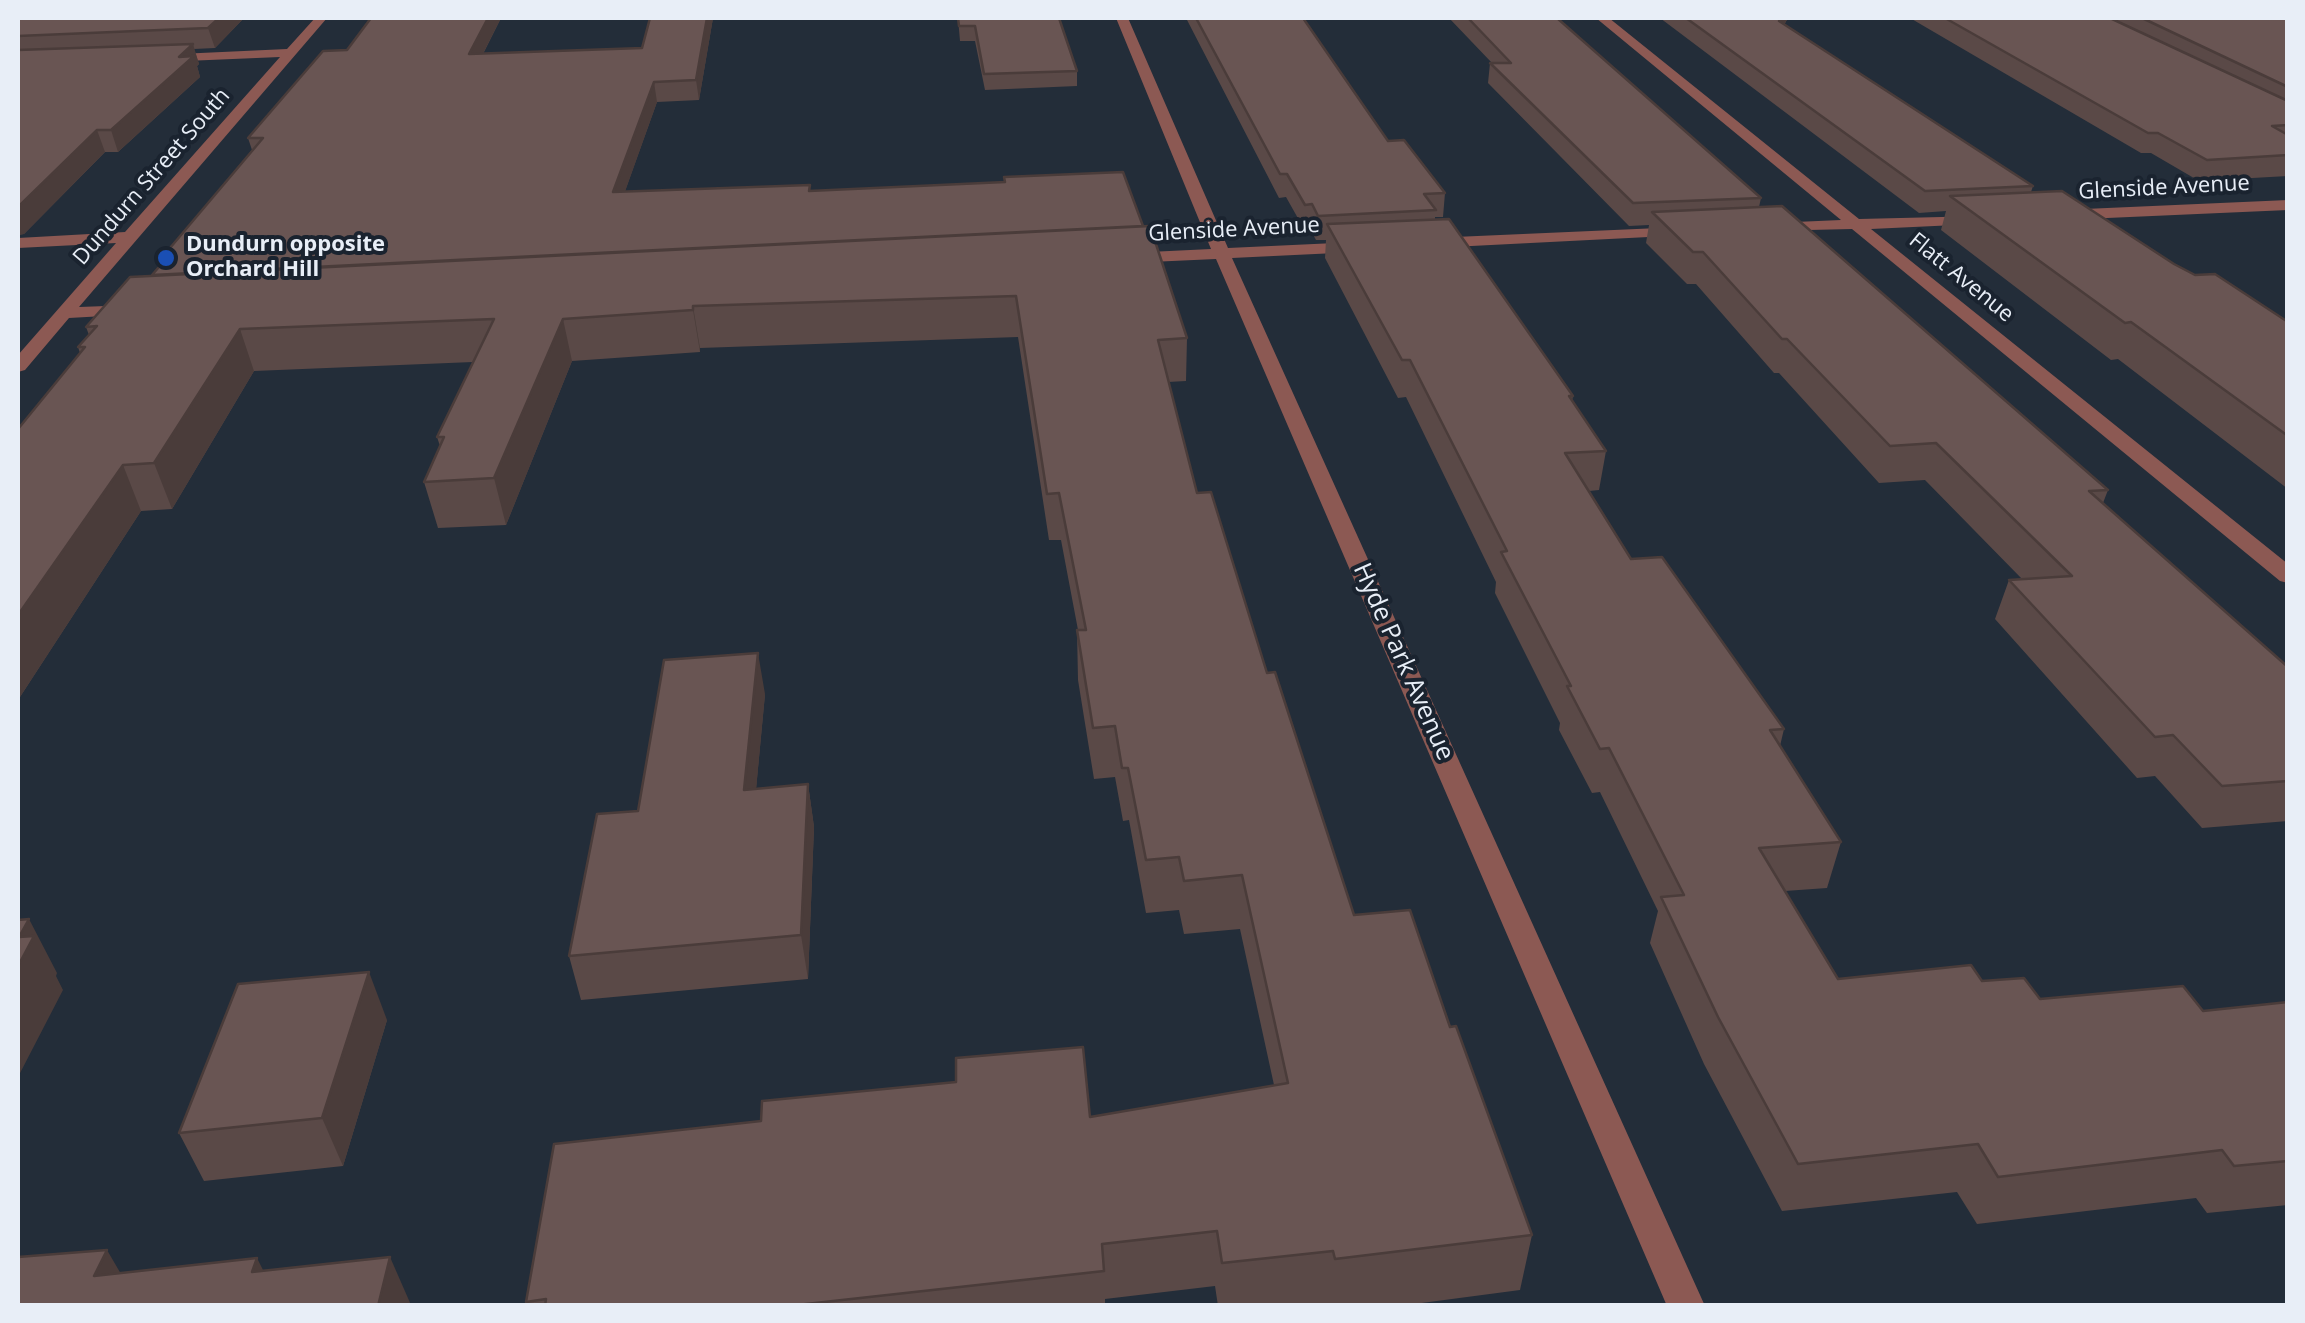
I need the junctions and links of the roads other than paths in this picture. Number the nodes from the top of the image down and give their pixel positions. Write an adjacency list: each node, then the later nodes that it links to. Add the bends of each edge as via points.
1 (321, 18): 4 (street, Dundurn Street South)
2 (1122, 18): 16 (street, Hyde Park Avenue)
3 (1602, 18): 9 (street, Flatt Avenue)
4 (290, 52): 5 (street); 12 (street, Dundurn Street South)
5 (154, 58)
6 (2288, 204): 7 (street, Glenside Avenue)
7 (2052, 215)
8 (1993, 218): 9 (street)
9 (1856, 224): 10 (street); 21 (street, Flatt Avenue)
10 (1756, 228)
11 (1696, 231): 14 (street)
12 (130, 237): 13 (street); 19 (street, Dundurn Street South)
13 (18, 243)
14 (1418, 244)
15 (1379, 246): 16 (street, Glenside Avenue)
16 (1223, 253): 17 (street, Glenside Avenue); 22 (street, Hyde Park Avenue)
17 (1103, 259)
18 (149, 309): 19 (street)
19 (64, 313): 20 (street, Dundurn Street South)
20 (18, 366)
21 (2288, 576)
22 (1686, 1306)

